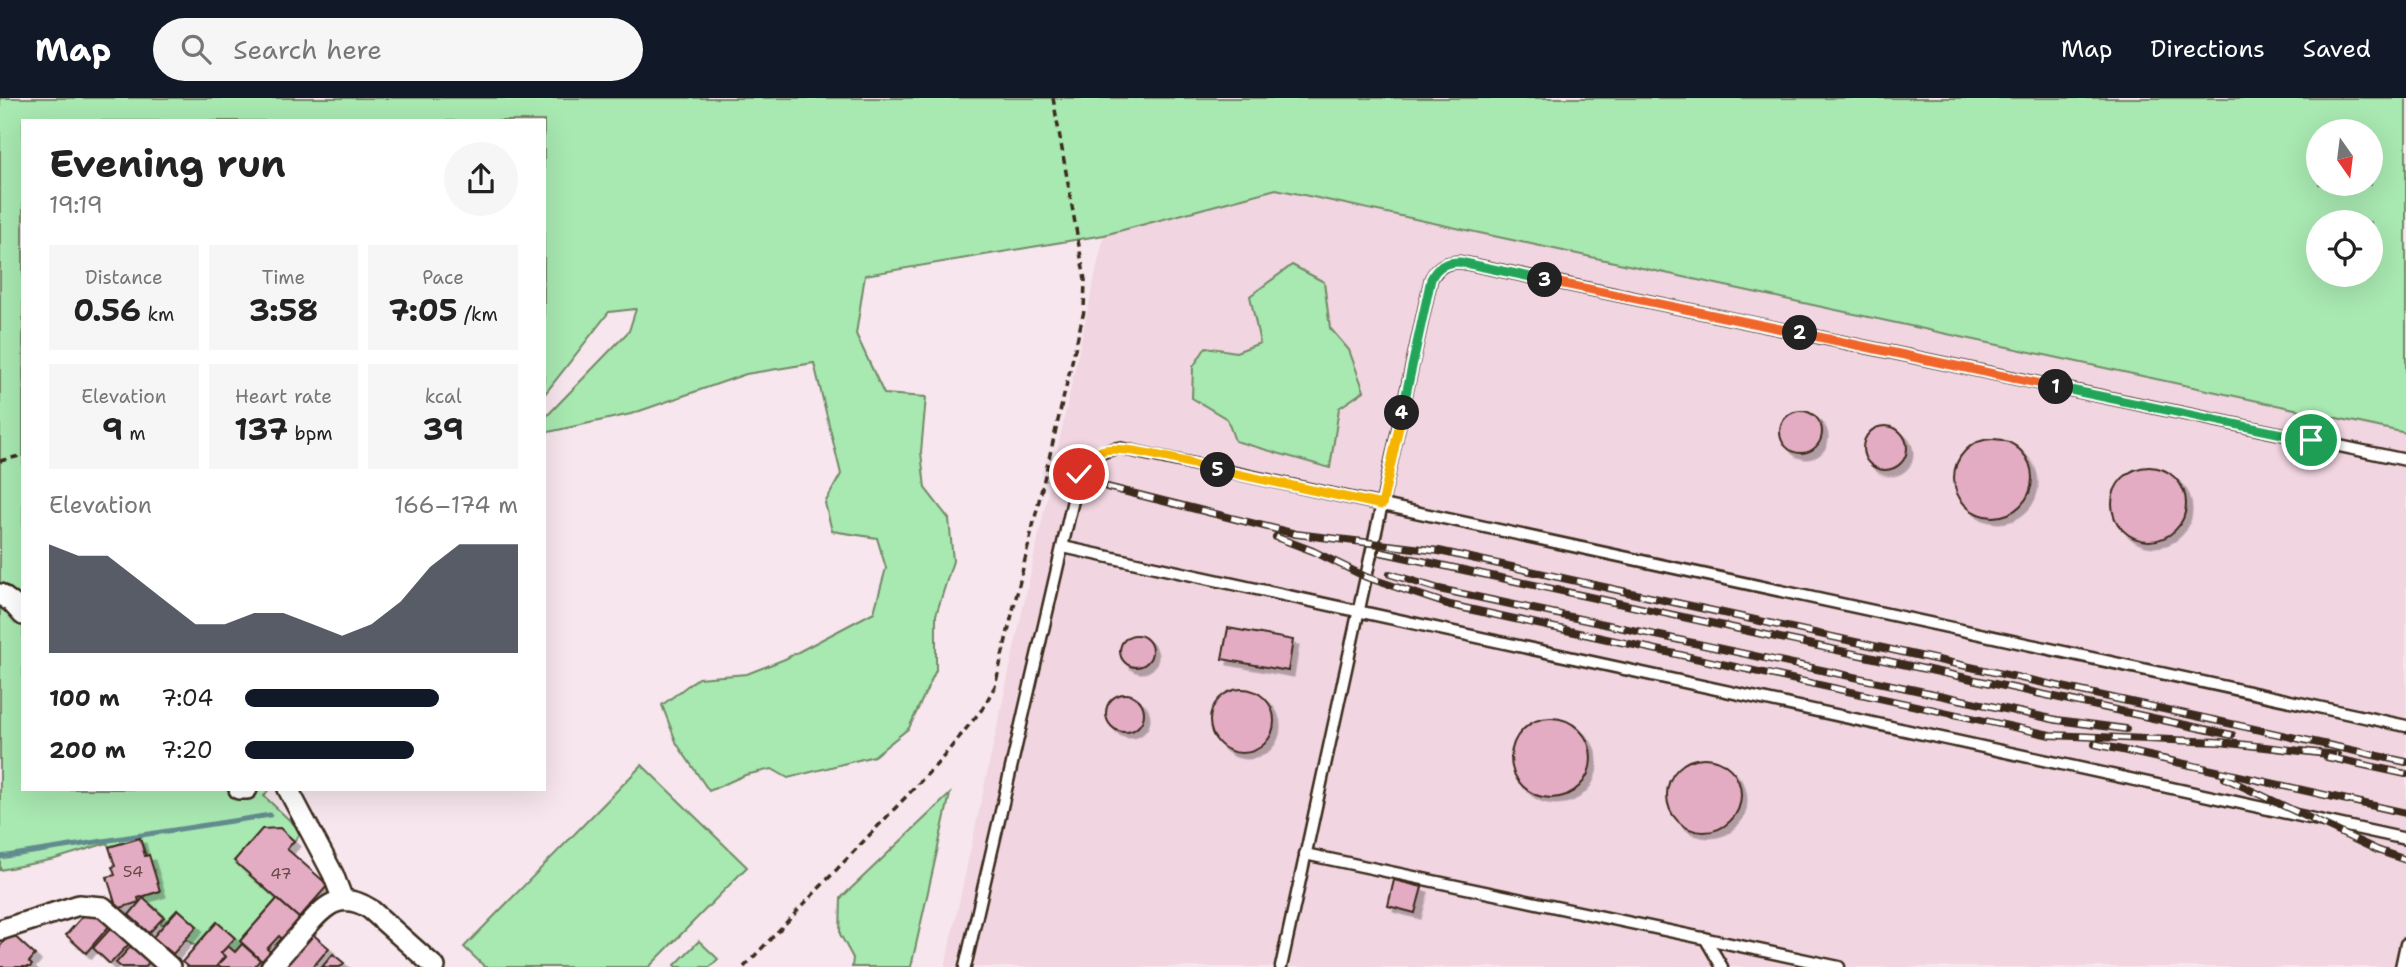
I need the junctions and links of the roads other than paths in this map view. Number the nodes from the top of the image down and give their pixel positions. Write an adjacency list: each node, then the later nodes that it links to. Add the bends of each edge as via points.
1 (2406, 460): 2 (lane, via 1448,262 1431,279)
2 (1382, 505): 3 (lane, via 1119,448 1102,450 1079,474); 5 (lane); 7 (lane)
3 (1063, 547): 5 (lane); 18 (lane)
4 (0, 594): 6 (street)
5 (1358, 611): 9 (lane); 10 (lane)
6 (21, 613)
7 (2406, 726)
8 (289, 791): 11 (street)
9 (2406, 839)
10 (1305, 854): 13 (lane); 19 (lane)
11 (343, 900): 16 (street, via 320,912); 17 (street, via 370,909)
12 (0, 930): 15 (street, via 79,905 103,906)
13 (1705, 938): 20 (lane); 21 (lane)
14 (2406, 944): 22 (lane)
15 (170, 967)
16 (271, 967)
17 (435, 967)
18 (965, 967)
19 (1281, 967)
20 (1722, 967)
21 (1839, 967)
22 (2401, 967)

